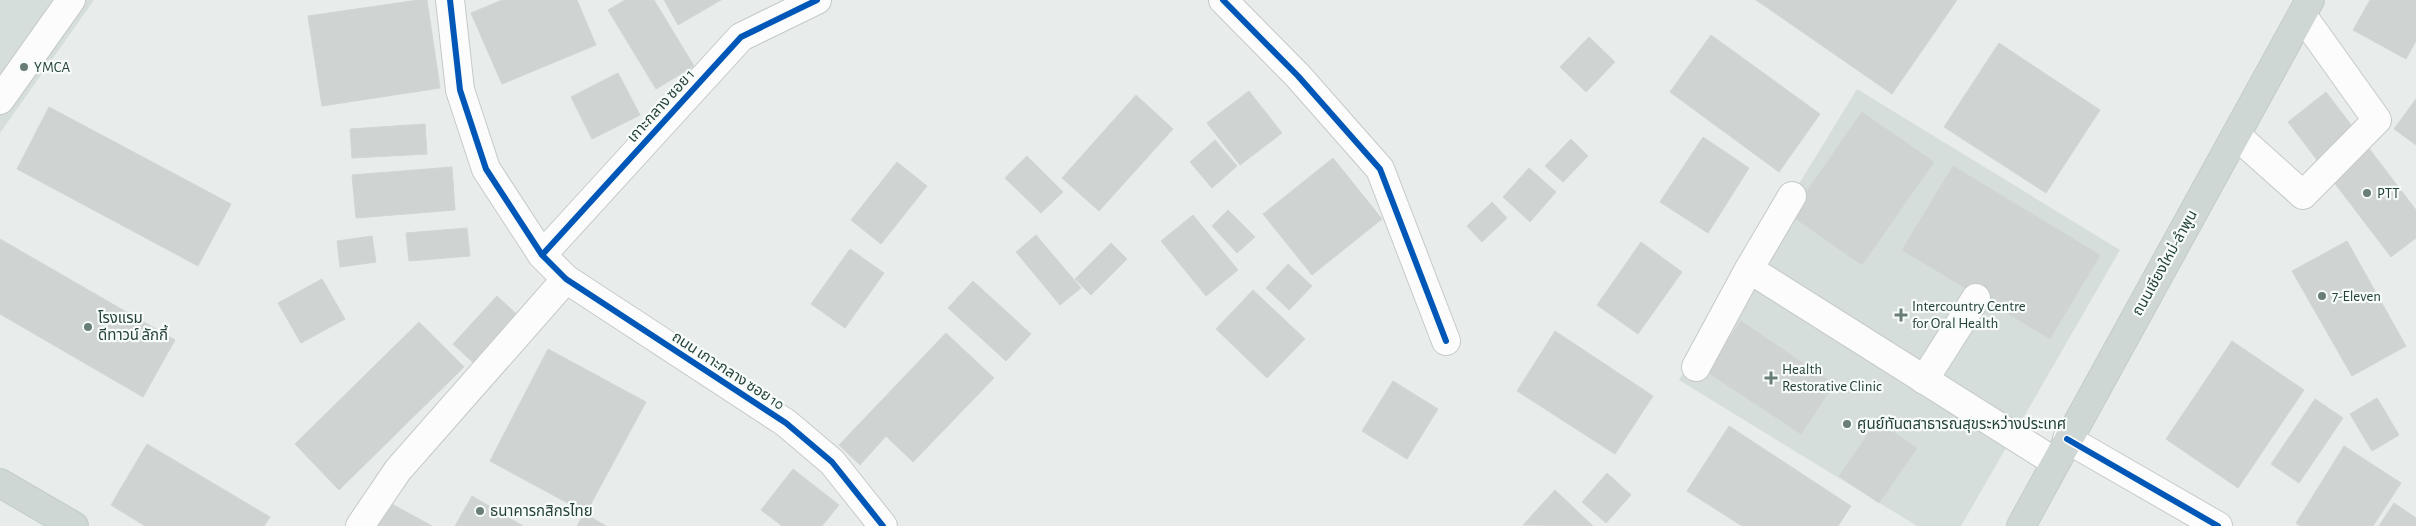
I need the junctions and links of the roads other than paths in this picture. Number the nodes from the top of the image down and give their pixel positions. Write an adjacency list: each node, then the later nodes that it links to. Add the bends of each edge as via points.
1 (71, 0): 6 (street)
2 (450, 0): 9 (street, ถนน เกาะกลาง ซอย 10, via 460,90 486,169)
3 (817, 0): 9 (street, เกาะกลาง ซอย 1, via 741,37)
4 (1223, 0): 13 (street, via 1298,76 1380,169)
5 (2306, 8): 7 (main road, ถนนเชียงใหม่-ลำพูน); 7 (street, via 2378,120 2304,195)
6 (0, 100)
7 (2236, 135): 16 (main road, ถนนเชียงใหม่-ลำพูน)
8 (1792, 196): 10 (street)
9 (542, 255): 11 (street, ถนน เกาะกลาง ซอย 10)
10 (1749, 269): 14 (street); 15 (street)
11 (566, 279): 18 (street, ถนน เกาะกลาง ซอย 10, via 786,423 832,462); 20 (street, via 398,470)
12 (1976, 298): 15 (street)
13 (1446, 341)
14 (1696, 367)
15 (1924, 380): 16 (street)
16 (2061, 450): 21 (main road, ถนนเชียงใหม่-ลำพูน); 22 (street)
17 (0, 483): 19 (main road)
18 (872, 521)
19 (74, 526)
20 (360, 526)
21 (2021, 526)
22 (2218, 526)

